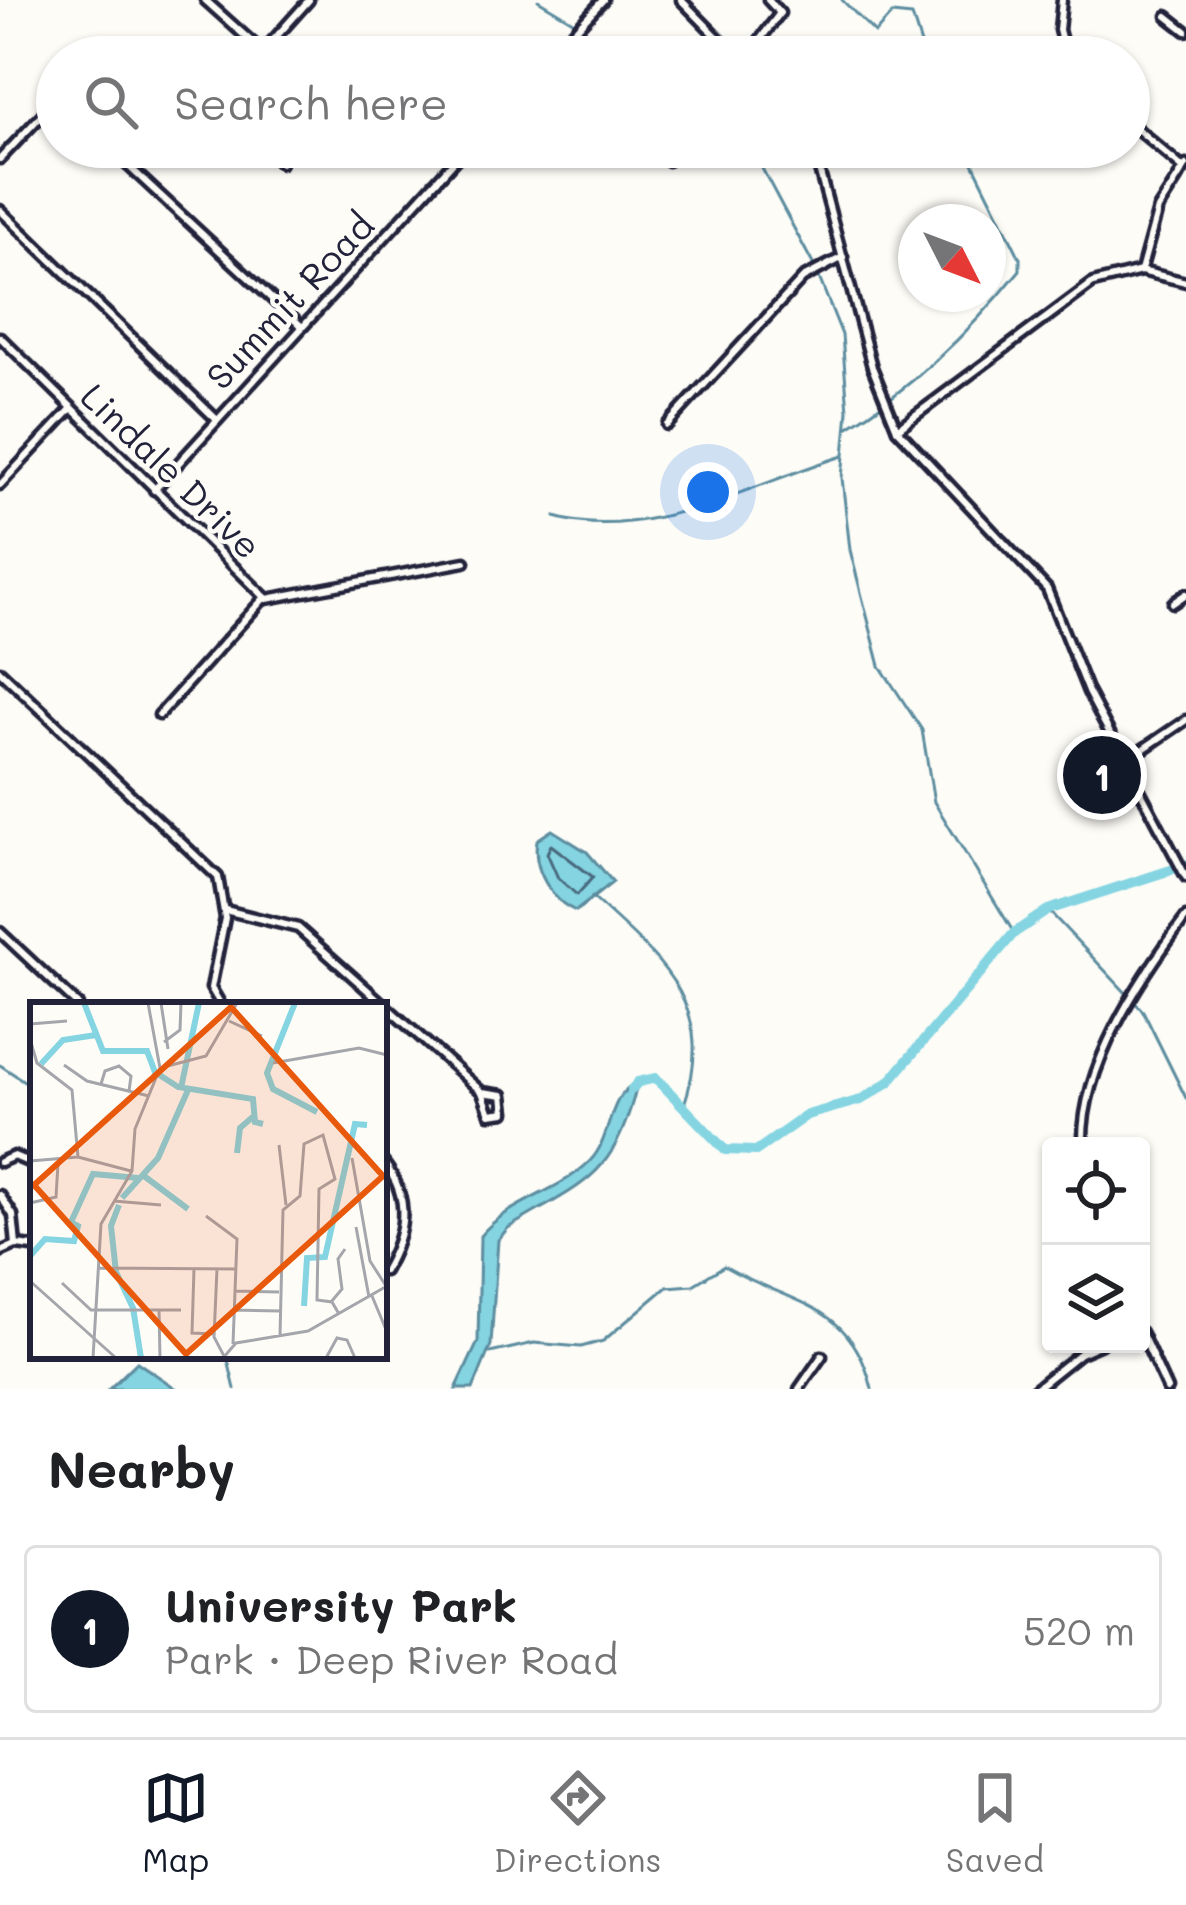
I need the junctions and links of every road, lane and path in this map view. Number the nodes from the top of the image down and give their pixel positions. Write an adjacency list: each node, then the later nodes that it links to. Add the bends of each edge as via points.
1 (205, 0): 9 (street)
2 (309, 0): 10 (street)
3 (603, 0): 11 (street)
4 (681, 0): 12 (street)
5 (768, 0): 13 (street, via 781,14)
6 (1062, 0): 14 (street)
7 (1168, 16): 8 (street)
8 (1186, 31)
9 (242, 36)
10 (277, 36)
11 (570, 36)
12 (716, 36)
13 (764, 36)
14 (1061, 36)
15 (36, 121): 17 (street)
16 (1150, 139): 18 (street)
17 (0, 159)
18 (1184, 166): 24 (street, via 1158,209)
19 (131, 168): 26 (street)
20 (448, 168): 26 (street, Summit Road)
21 (819, 168): 23 (street)
22 (0, 210): 29 (street)
23 (843, 257): 30 (street, via 803,278); 31 (street)
24 (1142, 271): 25 (street); 31 (street, via 1105,278 1064,300)
25 (1186, 282)
26 (301, 326): 29 (street, Summit Road)
27 (1, 339): 28 (street, Lindale Drive)
28 (71, 409): 32 (street); 33 (street, Lindale Drive)
29 (217, 418): 33 (street, Summit Road)
30 (668, 425)
31 (897, 429): 41 (street, via 1047,589 1088,692)
32 (0, 485)
33 (153, 491): 36 (street, Lindale Drive)
34 (465, 562): 36 (street, Lindale Drive)
35 (1186, 594): 37 (street)
36 (265, 597): 39 (street)
37 (1173, 603)
38 (0, 671): 43 (street, via 218,877)
39 (158, 715)
40 (1186, 720): 41 (street)
41 (1127, 760): 42 (street)
42 (1186, 877)
43 (225, 910): 47 (street, via 211,988); 48 (street, via 298,928)
44 (1186, 917): 51 (street, via 1099,1060)
45 (0, 932): 46 (street)
46 (75, 1002)
47 (219, 1002)
48 (381, 1002)
49 (387, 1007): 50 (street)
50 (482, 1092): 50 (street, via 503,1095 505,1112 490,1114)
51 (1084, 1137)
52 (0, 1162): 53 (street, via 14,1156)
53 (30, 1163)
54 (387, 1168): 59 (street, via 404,1215)
55 (0, 1195): 56 (street, via 13,1215)
56 (16, 1246): 57 (street); 58 (street)
57 (30, 1247)
58 (0, 1252)
59 (387, 1263)
60 (1150, 1352): 65 (street)
61 (1080, 1353): 64 (street)
62 (822, 1356): 63 (street)
63 (799, 1389)
64 (1035, 1389)
65 (1167, 1389)

